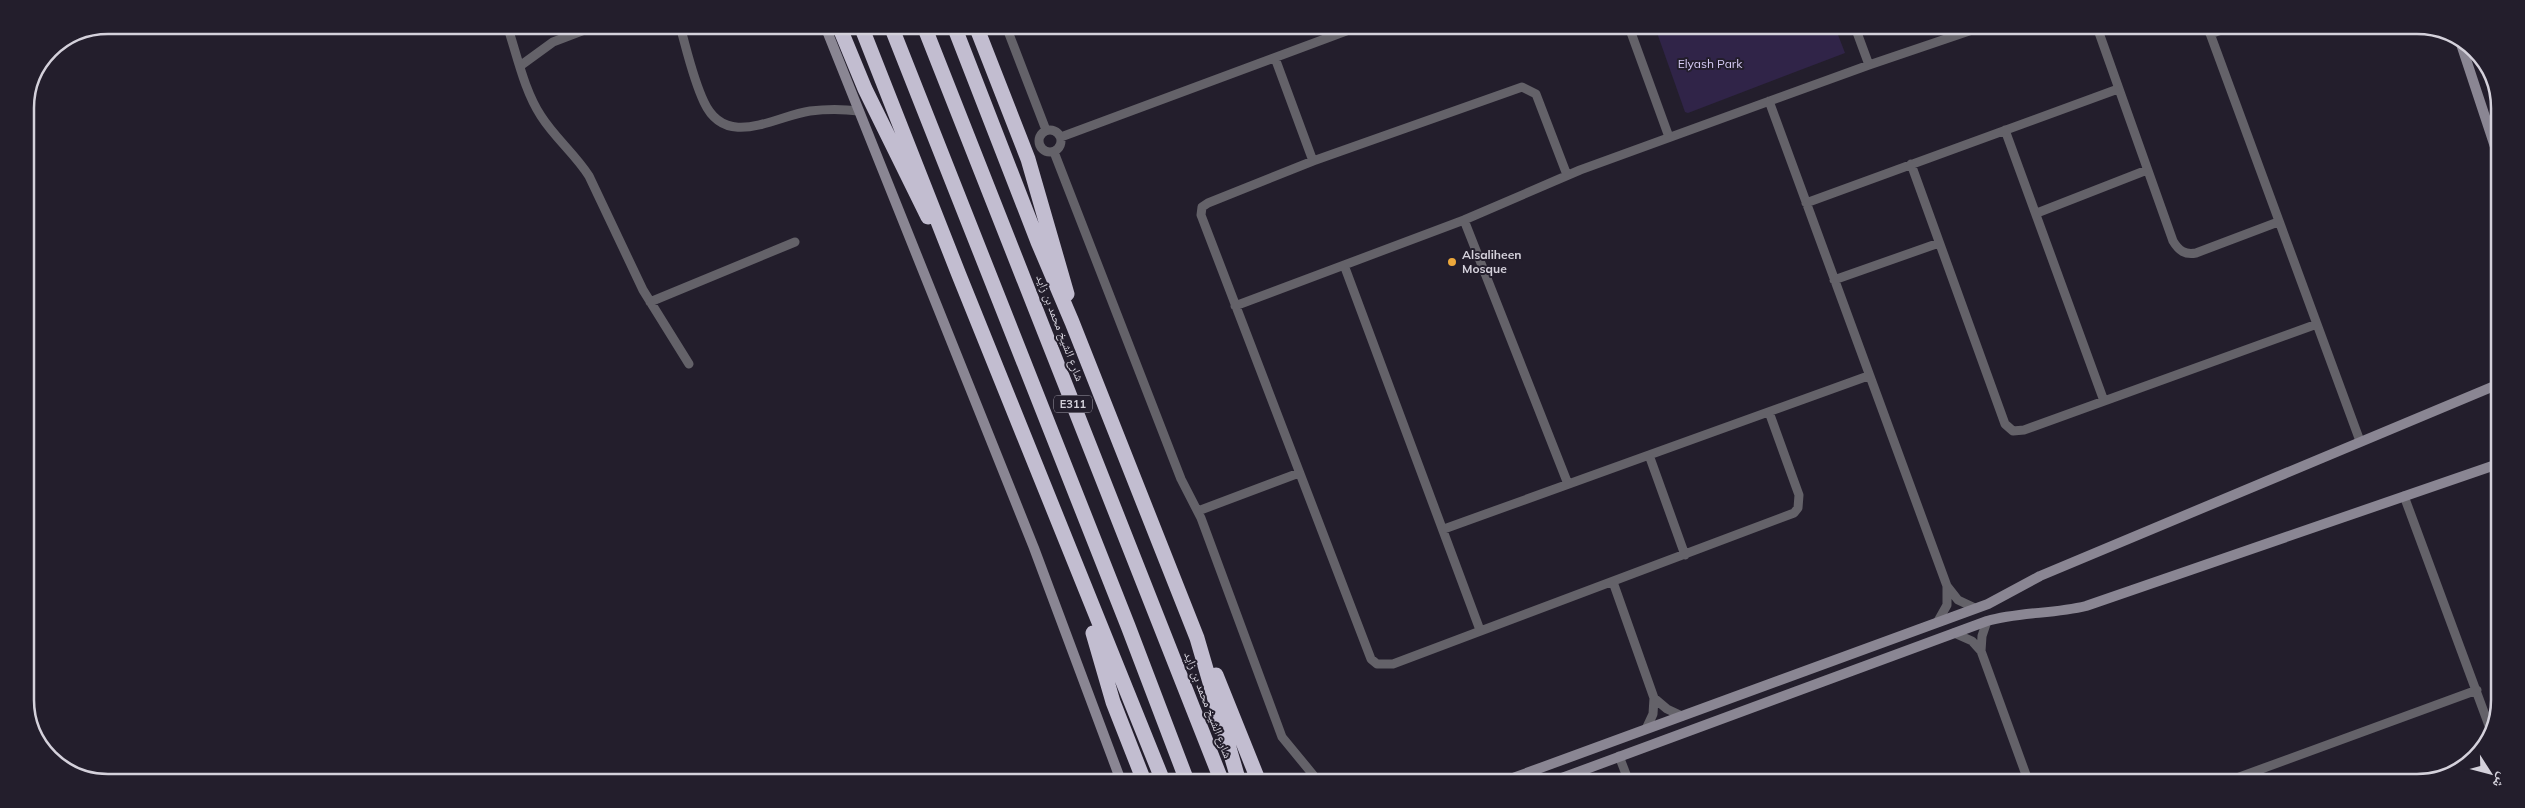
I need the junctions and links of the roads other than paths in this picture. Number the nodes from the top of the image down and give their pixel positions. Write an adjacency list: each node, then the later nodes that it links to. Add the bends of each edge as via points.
1 (510, 34): 21 (street)
2 (574, 34): 21 (street, via 552,42)
3 (683, 34): 24 (street, via 704,102 716,119 726,124 746,128 810,111)
4 (828, 34): 24 (main road)
5 (842, 34): 42 (highway, via 912,188)
6 (864, 34): 42 (highway)
7 (893, 34): 81 (highway, E311)
8 (927, 34): 82 (highway, شارع الشيخ محمد بن زايد / E311)
9 (957, 34): 46 (highway)
10 (979, 34): 46 (highway, via 1041,199 1064,280)
11 (1009, 34): 25 (street)
12 (1332, 34): 19 (street)
13 (1632, 34): 29 (street)
14 (1858, 34): 20 (street)
15 (1957, 34): 20 (street)
16 (2099, 34): 22 (street)
17 (2210, 34): 38 (street)
18 (2463, 50): 27 (main road)
19 (1275, 58): 28 (street); 31 (street)
20 (1869, 65): 23 (street)
21 (520, 66): 44 (street, via 540,115 589,176)
22 (2118, 89): 26 (street); 33 (street)
23 (1770, 101): 29 (street); 35 (street)
24 (860, 111): 78 (main road, via 1034,548)
25 (1046, 130): 28 (street, via 1055,130); 30 (street, via 1039,136 1039,146 1045,152)
26 (2005, 130): 32 (street); 36 (street)
27 (2491, 135)
28 (1061, 137): 30 (street, via 1060,147)
29 (1669, 137): 34 (street)
30 (1054, 152): 59 (street, via 1181,479)
31 (1313, 161): 34 (street, via 1522,87 1536,94); 45 (street, via 1202,208 1201,215)
32 (1911, 164): 35 (street); 40 (street)
33 (2147, 170): 36 (street); 38 (street, via 2173,241 2182,252 2196,253)
34 (1567, 175): 37 (street)
35 (1806, 202): 43 (street)
36 (2037, 213): 51 (street)
37 (1464, 220): 41 (street); 57 (street)
38 (2278, 222): 47 (street)
39 (795, 242): 44 (street)
40 (1939, 243): 43 (street); 51 (street, via 2008,428 2024,430)
41 (1344, 265): 45 (street); 60 (street)
42 (959, 275): 64 (highway)
43 (1834, 280): 49 (street)
44 (650, 302): 48 (street)
45 (1235, 306): 56 (street)
46 (1072, 322): 70 (highway)
47 (2317, 324): 51 (street); 53 (street)
48 (689, 364)
49 (1868, 376): 52 (street); 63 (street)
50 (2491, 387): 53 (main road)
51 (2104, 401)
52 (1768, 412): 54 (street); 61 (street, via 1799,495 1798,508 1788,516)
53 (2360, 441): 65 (main road, via 2040,576 2001,598)
54 (1649, 455): 57 (street); 61 (street)
55 (2491, 466): 58 (main road)
56 (1299, 472): 59 (street); 68 (street, via 1371,659 1377,664 1393,664)
57 (1568, 484): 60 (street)
58 (2404, 496): 67 (main road, via 2086,606); 72 (street)
59 (1198, 511): 85 (street, via 1282,737)
60 (1444, 529): 68 (street)
61 (1685, 555): 62 (street)
62 (1613, 582): 68 (street); 73 (street)
63 (1947, 586): 65 (street, via 1958,600); 66 (street, via 1946,604)
64 (1083, 587): 79 (highway, via 1110,692); 80 (highway)
65 (1974, 608): 66 (main road)
66 (1938, 621): 74 (main road)
67 (1987, 621): 69 (main road); 71 (street)
68 (1480, 630)
69 (1954, 632): 71 (street, via 1972,641); 77 (main road)
70 (1197, 638): 83 (highway); 84 (highway, via 1223,691)
71 (1981, 651): 89 (street)
72 (2477, 690): 75 (street); 90 (street)
73 (1654, 698): 74 (street); 76 (street, via 1653,714)
74 (1682, 716): 76 (main road)
75 (2488, 722)
76 (1646, 729): 86 (main road)
77 (1619, 756): 87 (main road); 88 (street)
78 (1118, 774)
79 (1141, 774)
80 (1160, 774)
81 (1184, 774)
82 (1219, 774)
83 (1237, 774)
84 (1256, 774)
85 (1312, 774)
86 (1526, 774)
87 (1572, 774)
88 (1626, 774)
89 (2026, 774)
90 (2248, 774)

